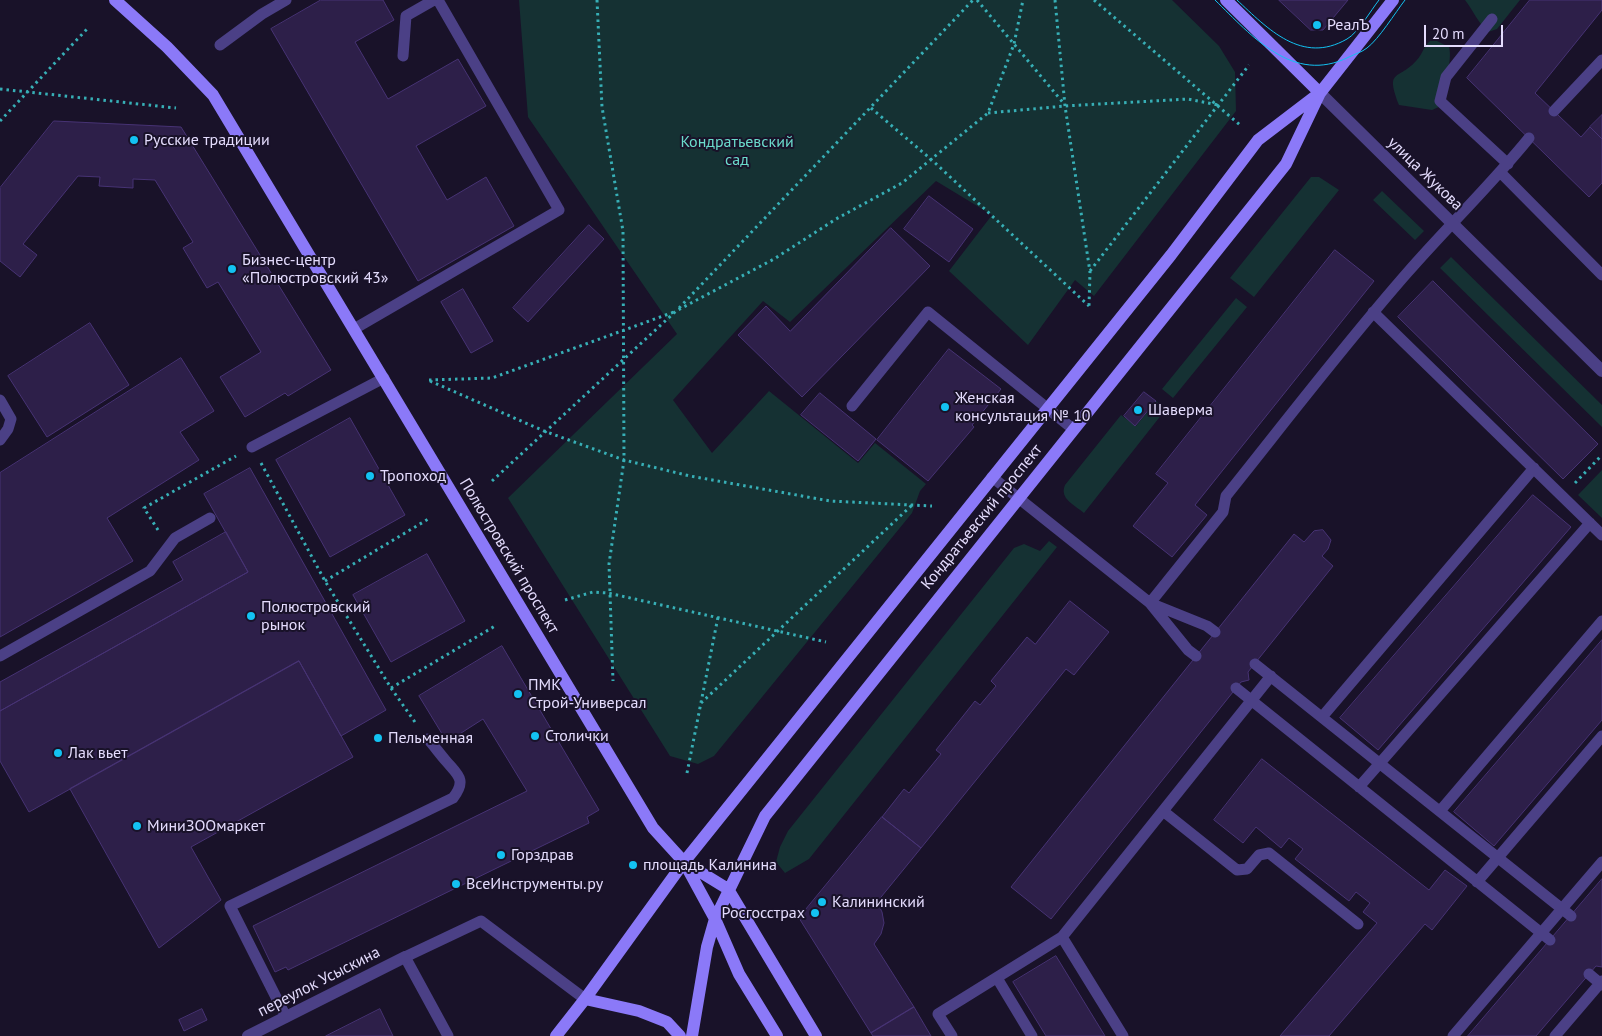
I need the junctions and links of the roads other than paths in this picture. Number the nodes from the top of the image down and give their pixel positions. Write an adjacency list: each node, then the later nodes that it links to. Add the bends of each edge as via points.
1 (115, 0): 17 (main road, Полюстровский проспект, via 214,95)
2 (286, 0): 7 (lane)
3 (436, 0): 8 (lane, via 406,16); 17 (lane, via 560,210)
4 (1226, 0): 10 (main road, улица Жукова)
5 (1393, 0): 10 (main road, Кондратьевский проспект)
6 (1492, 19): 13 (lane, via 1446,77 1440,101)
7 (220, 46)
8 (403, 56)
9 (1602, 60): 11 (lane)
10 (1320, 93): 14 (street, улица Жукова); 22 (main road, Кондратьевский проспект, via 1258,140); 23 (main road, Кондратьевский проспект, via 1286,164)
11 (1554, 111)
12 (1529, 138): 13 (lane)
13 (1504, 168): 14 (lane); 15 (lane)
14 (1451, 223): 16 (lane); 18 (street, улица Жукова)
15 (1602, 275)
16 (1373, 312): 26 (lane); 32 (lane, via 1226,496 1224,512)
17 (354, 329): 19 (main road, Полюстровский проспект)
18 (1602, 371)
19 (384, 378): 25 (lane); 49 (main road, Полюстровский проспект, via 653,828)
20 (0, 400): 24 (lane, via 10,419)
21 (852, 406): 22 (lane, via 928,312)
22 (1048, 409): 23 (lane); 27 (main road, Кондратьевский проспект)
23 (1073, 430): 28 (main road, Кондратьевский проспект)
24 (0, 440)
25 (252, 447)
26 (1534, 468): 30 (lane); 41 (lane)
27 (992, 477): 28 (lane); 49 (main road, Кондратьевский проспект)
28 (1018, 497): 32 (lane); 52 (main road, Кондратьевский проспект, via 765,816)
29 (210, 518): 35 (lane, via 175,538 150,571)
30 (1590, 523): 31 (lane); 44 (lane)
31 (1602, 535)
32 (1150, 603): 34 (lane); 36 (lane)
33 (1602, 621): 46 (lane)
34 (1215, 632)
35 (0, 656)
36 (1196, 656)
37 (1255, 664): 38 (lane)
38 (1271, 676): 40 (lane); 41 (lane)
39 (1236, 688): 40 (lane)
40 (1252, 701): 45 (lane); 47 (lane)
41 (1322, 717): 44 (lane)
42 (1602, 736): 48 (lane)
43 (428, 739): 63 (lane, via 458,773 461,783 453,798 230,906)
44 (1380, 763): 45 (lane); 46 (lane)
45 (1359, 787): 51 (lane)
46 (1440, 811): 48 (lane)
47 (1163, 812): 55 (lane, via 1237,870 1247,869 1259,855 1269,853); 56 (lane)
48 (1498, 857): 51 (lane); 53 (lane)
49 (684, 862): 52 (main road, Полюстровский проспект); 54 (main road, Полюстровский проспект); 62 (main road)
50 (1602, 862): 53 (lane)
51 (1477, 882): 57 (lane)
52 (728, 889): 54 (main road, Кондратьевский проспект); 70 (main road, Полюстровский проспект)
53 (1567, 912): 57 (lane)
54 (715, 919): 68 (main road); 69 (main road, Полюстровский проспект, via 739,974)
55 (1358, 924)
56 (1062, 936): 60 (lane); 73 (lane)
57 (1545, 937): 74 (lane)
58 (406, 957): 62 (lane, via 481,921); 63 (street, переулок Усыскина); 66 (lane)
59 (1589, 974): 61 (lane)
60 (997, 978): 71 (lane, via 938,1014); 72 (lane)
61 (1601, 983): 75 (lane)
62 (585, 999): 64 (main road); 67 (main road, via 639,1011 667,1022)
63 (286, 1016): 65 (street, переулок Усыскина)
64 (557, 1035)
65 (248, 1036)
66 (448, 1036)
67 (680, 1036)
68 (692, 1036)
69 (777, 1036)
70 (816, 1036)
71 (952, 1036)
72 (1032, 1036)
73 (1123, 1036)
74 (1453, 1036)
75 (1555, 1036)

